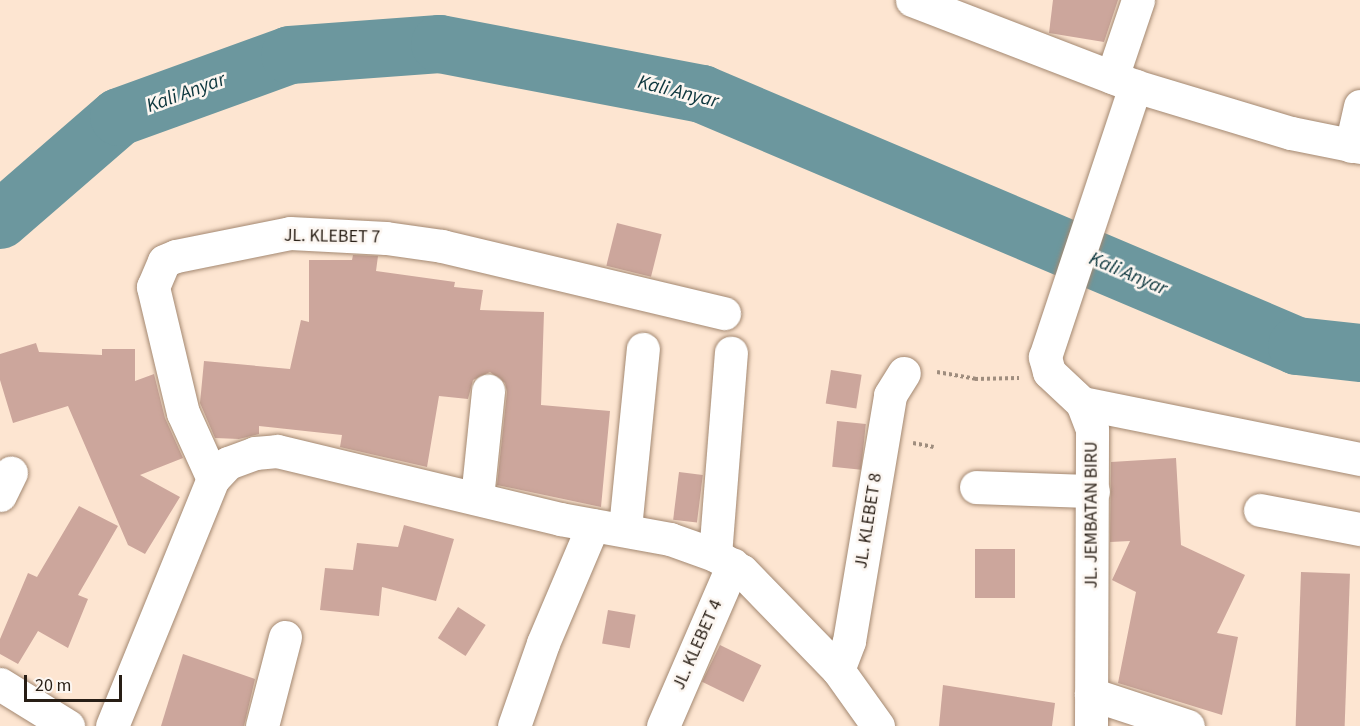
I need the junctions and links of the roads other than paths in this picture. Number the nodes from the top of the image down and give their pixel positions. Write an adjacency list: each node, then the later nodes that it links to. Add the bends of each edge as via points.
1 (912, 0): 3 (street)
2 (1138, 0): 3 (street)
3 (1124, 82): 5 (street, via 1291,133); 11 (street, JL. JEMBATAN BIRU, via 1108,167 1055,322 1046,366)
4 (1360, 106): 5 (street)
5 (1356, 147)
6 (724, 313): 13 (street, JL. KLEBET 7, via 442,246 386,238 290,233 176,256 164,261 153,287 180,403)
7 (644, 349): 19 (street)
8 (731, 353): 21 (street, JL. KLEBET 4)
9 (904, 373): 23 (street, JL. KLEBET 8, via 890,394 849,641)
10 (488, 391): 16 (street)
11 (1082, 403): 12 (street); 15 (street, JL. JEMBATAN BIRU, via 1092,429)
12 (1360, 459)
13 (213, 479): 16 (street, via 228,463 255,453 277,452); 27 (street)
14 (976, 488): 15 (street)
15 (1093, 491): 25 (street, JL. JEMBATAN BIRU)
16 (477, 498): 18 (street)
17 (1260, 510): 20 (street)
18 (592, 525): 19 (street); 29 (street)
19 (625, 528): 21 (street)
20 (1360, 529)
21 (724, 559): 23 (street); 30 (street, JL. KLEBET 4)
22 (285, 637): 28 (street)
23 (838, 670): 31 (street)
24 (0, 684): 26 (street)
25 (1091, 694): 32 (street, JL. JEMBATAN BIRU); 33 (street)
26 (68, 726)
27 (112, 726)
28 (262, 726)
29 (514, 726)
30 (663, 726)
31 (878, 726)
32 (1091, 726)
33 (1188, 726)

